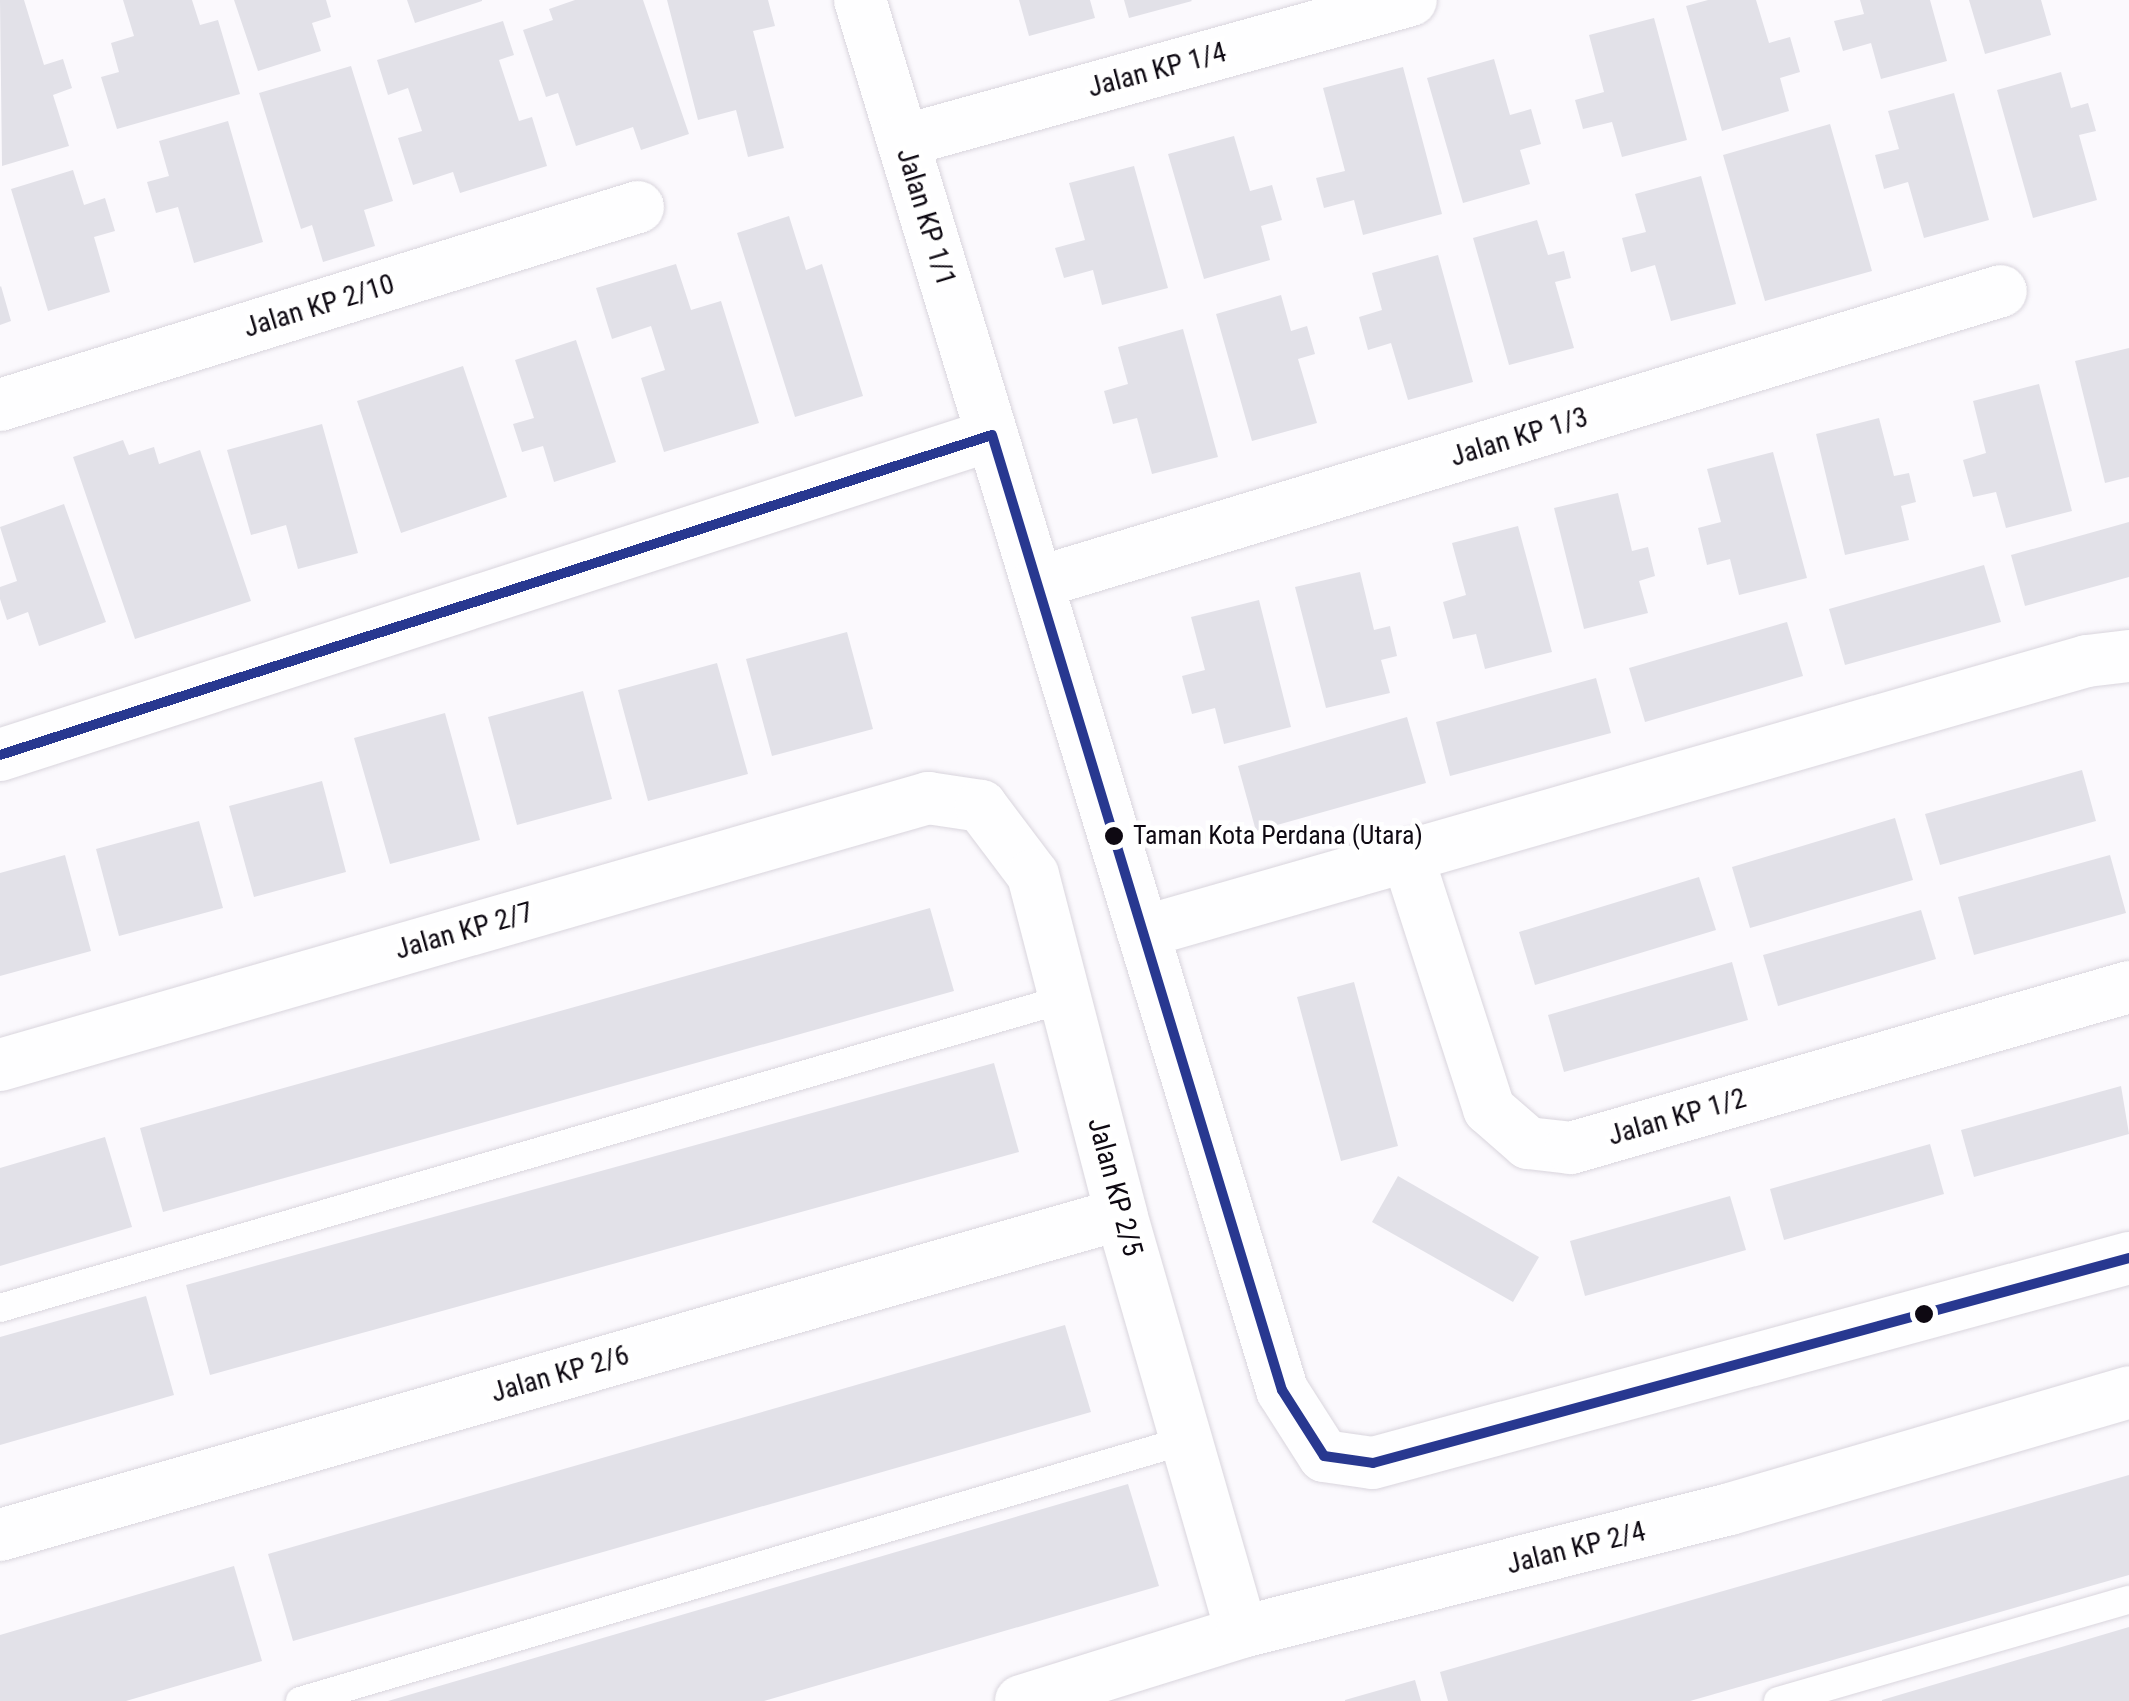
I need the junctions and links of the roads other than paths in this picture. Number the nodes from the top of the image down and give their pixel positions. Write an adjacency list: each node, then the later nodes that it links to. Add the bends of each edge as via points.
1 (860, 0): 3 (street, Jalan KP 1/1)
2 (1412, 0): 3 (street, Jalan KP 1/4)
3 (903, 141): 7 (street, Jalan KP 1/1)
4 (638, 208): 6 (street, Jalan KP 2/10)
5 (2002, 290): 8 (street, Jalan KP 1/3)
6 (0, 406)
7 (992, 435): 8 (street, Jalan KP 1/1); 10 (street)
8 (1038, 583): 13 (street, Jalan KP 1/1)
9 (2129, 656): 12 (street, via 2087,661)
10 (0, 755)
11 (928, 798): 15 (street, Jalan KP 2/5, via 981,806 1032,875); 16 (street, Jalan KP 2/7)
12 (1408, 858): 13 (street); 14 (street, Jalan KP 1/2, via 1489,1109 1528,1143 1572,1148)
13 (1143, 932): 18 (street, Jalan KP 1/1, via 1282,1390 1324,1456 1373,1463)
14 (2129, 987)
15 (1064, 998): 17 (street, Jalan KP 2/5); 19 (lane)
16 (0, 1065)
17 (1121, 1214): 21 (street, Jalan KP 2/5); 22 (street, Jalan KP 2/6)
18 (2129, 1258)
19 (0, 1308)
20 (2129, 1392): 24 (street, Jalan KP 2/4, via 1730,1509)
21 (1186, 1440): 24 (street, Jalan KP 2/5); 25 (lane)
22 (0, 1535)
23 (2129, 1600): 27 (lane)
24 (1242, 1632): 26 (street, Jalan KP 2/4)
25 (300, 1701)
26 (1022, 1701)
27 (1778, 1701)

